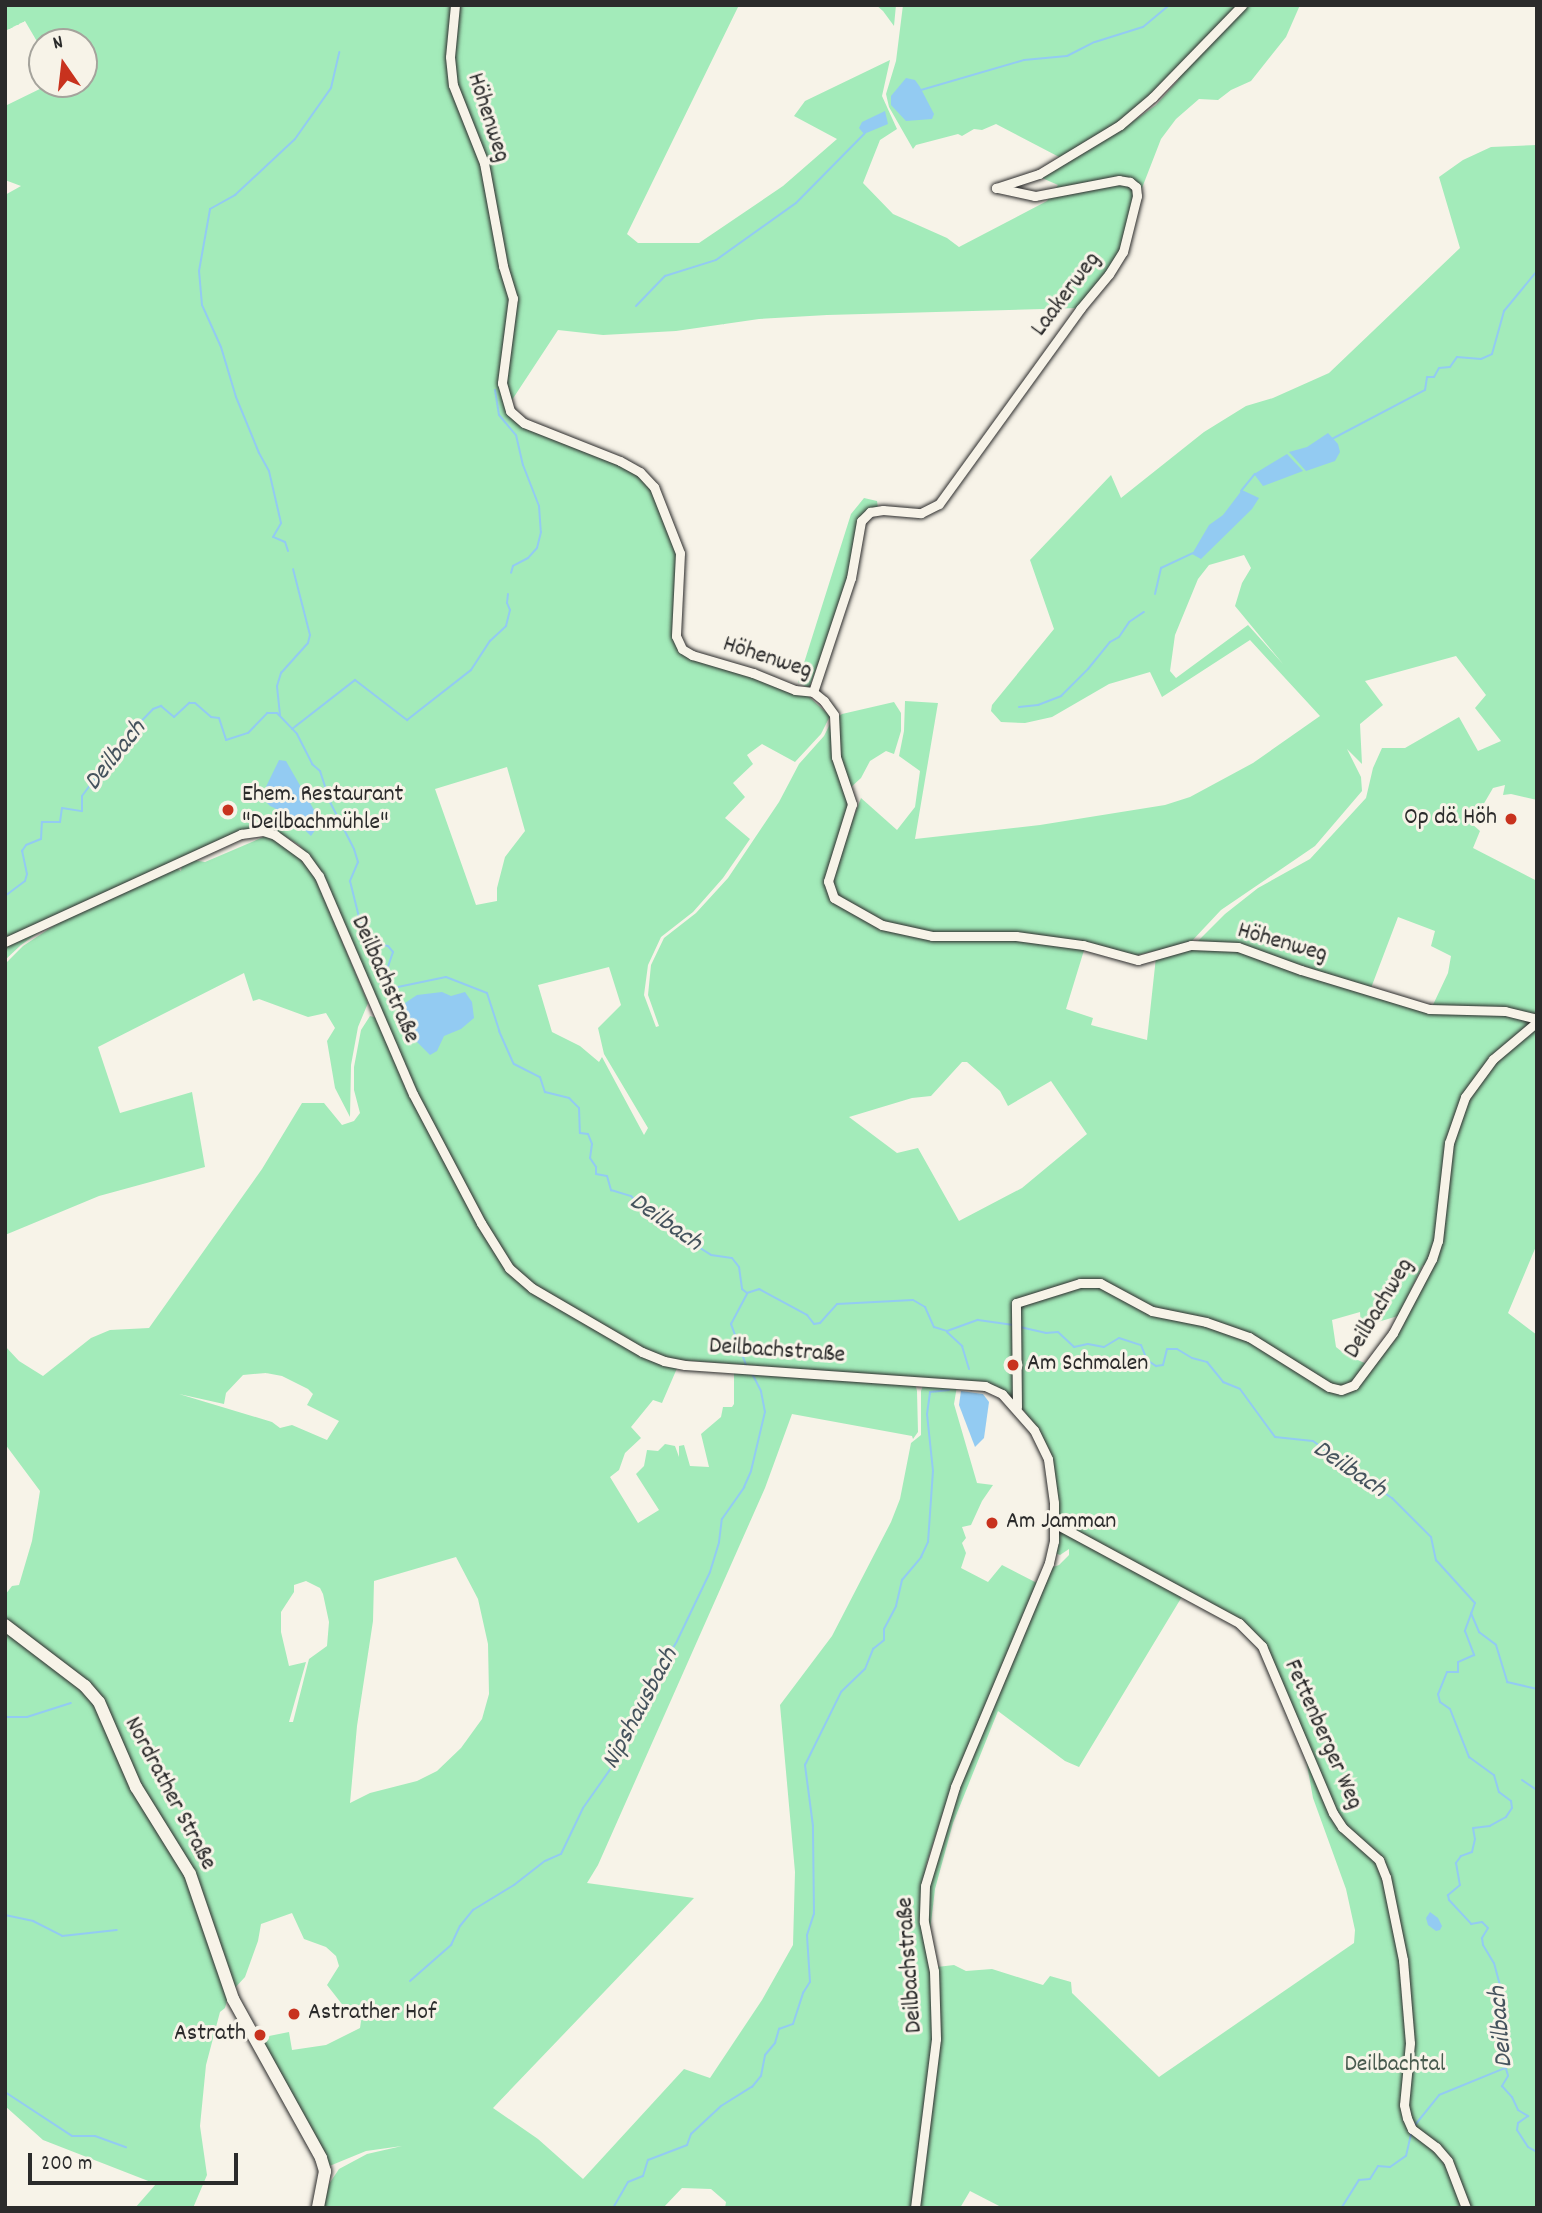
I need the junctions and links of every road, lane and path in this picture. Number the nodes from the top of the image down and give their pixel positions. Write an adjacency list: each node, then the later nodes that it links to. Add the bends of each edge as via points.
1 (455, 5): 3 (street, Höhenweg, via 450,57 453,85 484,163 513,298 502,383 510,411 524,423 620,461 654,487 680,553 676,636 686,652)
2 (1242, 5): 3 (street, Laakerweg, via 1120,125 1039,174 996,188 1035,196 1119,180 1130,182 1137,196 1123,253 939,504 921,513 870,512 861,521 851,578)
3 (813, 692): 5 (street, Höhenweg, via 834,715 835,757 852,804 829,889 842,905 881,925 932,936 995,934 1083,945 1130,959 1191,945 1238,947 1429,1009 1505,1011)
4 (5, 943): 6 (street, Deilbachstraße, via 240,834 263,831 275,835 305,857 318,876 413,1094 495,1246 509,1268 532,1288 664,1361 970,1383 1002,1394)
5 (1537, 1020): 6 (street, Deilbachweg, via 1493,1059 1465,1097 1449,1143 1432,1259 1393,1333 1354,1385 1341,1390 1329,1387 1250,1338 1206,1322 1152,1311 1100,1283 1068,1285 1016,1303)
6 (1017, 1407): 7 (street, Deilbachstraße, via 1048,1460)
7 (1054, 1523): 10 (street, Deilbachstraße, via 1049,1563 955,1787 929,1865 924,1922 934,1971 936,2039); 11 (street, Fettenberger Weg, via 1239,1623 1262,1646 1333,1813 1379,1860 1386,1877 1403,1960 1409,2043 1406,2118 1448,2161)
8 (5, 1625): 9 (main road, Nordrather Straße, via 85,1686 99,1702 136,1787 190,1874 233,1999 321,2158 325,2171)
9 (318, 2208)
10 (915, 2208)
11 (1466, 2208)

